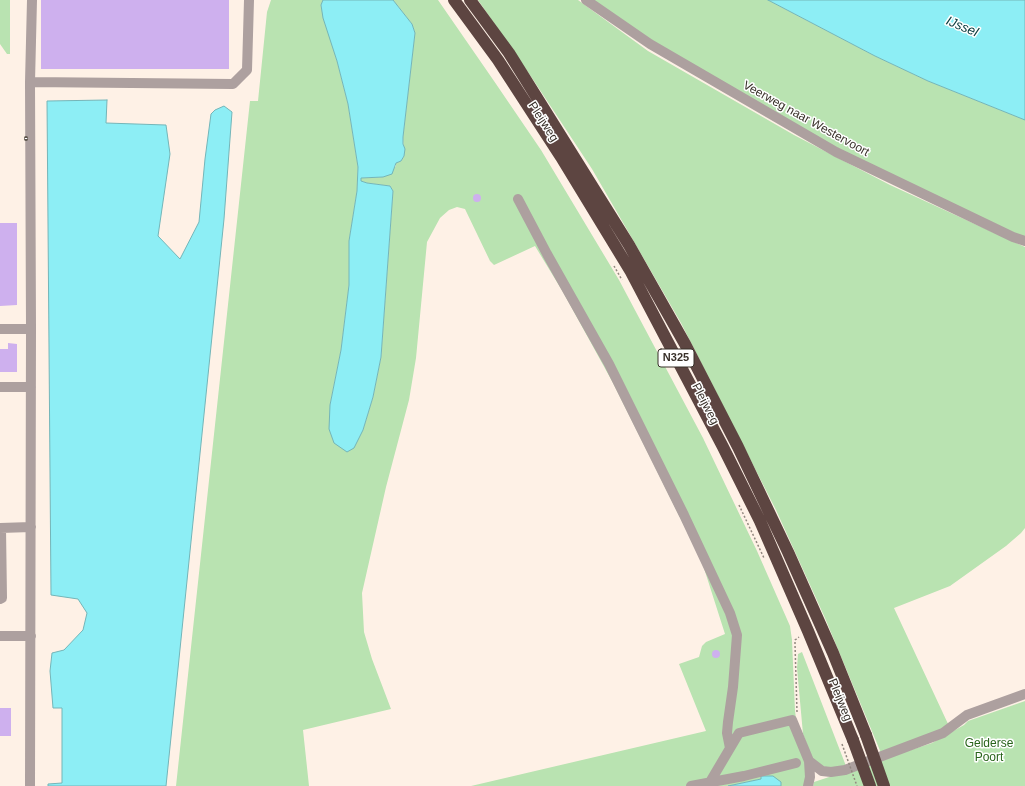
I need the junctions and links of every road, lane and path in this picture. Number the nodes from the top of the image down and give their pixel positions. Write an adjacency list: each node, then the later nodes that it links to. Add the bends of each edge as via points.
1 (32, 0): 6 (street)
2 (249, 0): 6 (street, via 247,70 233,84)
3 (454, 0): 25 (highway, Pleijweg / N325, via 498,60 561,157 630,272 724,446 808,631)
4 (470, 0): 35 (highway, Pleijweg / N325, bridge, via 509,53 625,238 685,344 738,446 788,552 833,653)
5 (586, 0): 8 (street, Veerweg naar Westervoort, via 650,44 836,152)
6 (30, 82): 12 (street)
7 (518, 199): 26 (street, via 609,364 730,613 737,635 734,687 727,733)
8 (1025, 241)
9 (614, 266): 10 (path)
10 (622, 280)
11 (0, 330): 12 (street)
12 (32, 330): 14 (street)
13 (0, 387): 14 (street)
14 (31, 387): 16 (street)
15 (738, 502): 18 (path)
16 (31, 526): 17 (street); 21 (street)
17 (0, 528): 19 (street)
18 (766, 563)
19 (0, 599)
20 (0, 636): 21 (street)
21 (31, 636): 30 (street)
22 (799, 637): 24 (path, via 795,640 797,714)
23 (1025, 694): 27 (street, via 967,715 943,733 845,770 822,771)
24 (792, 720): 26 (street, via 739,733); 27 (street)
25 (848, 742): 33 (path, bridge); 34 (highway, Pleijweg / N325, bridge)
26 (730, 748): 29 (street)
27 (809, 761): 32 (street)
28 (796, 763): 29 (street)
29 (710, 782): 31 (street)
30 (30, 786)
31 (692, 786)
32 (808, 786)
33 (857, 786)
34 (870, 786)
35 (884, 786)

